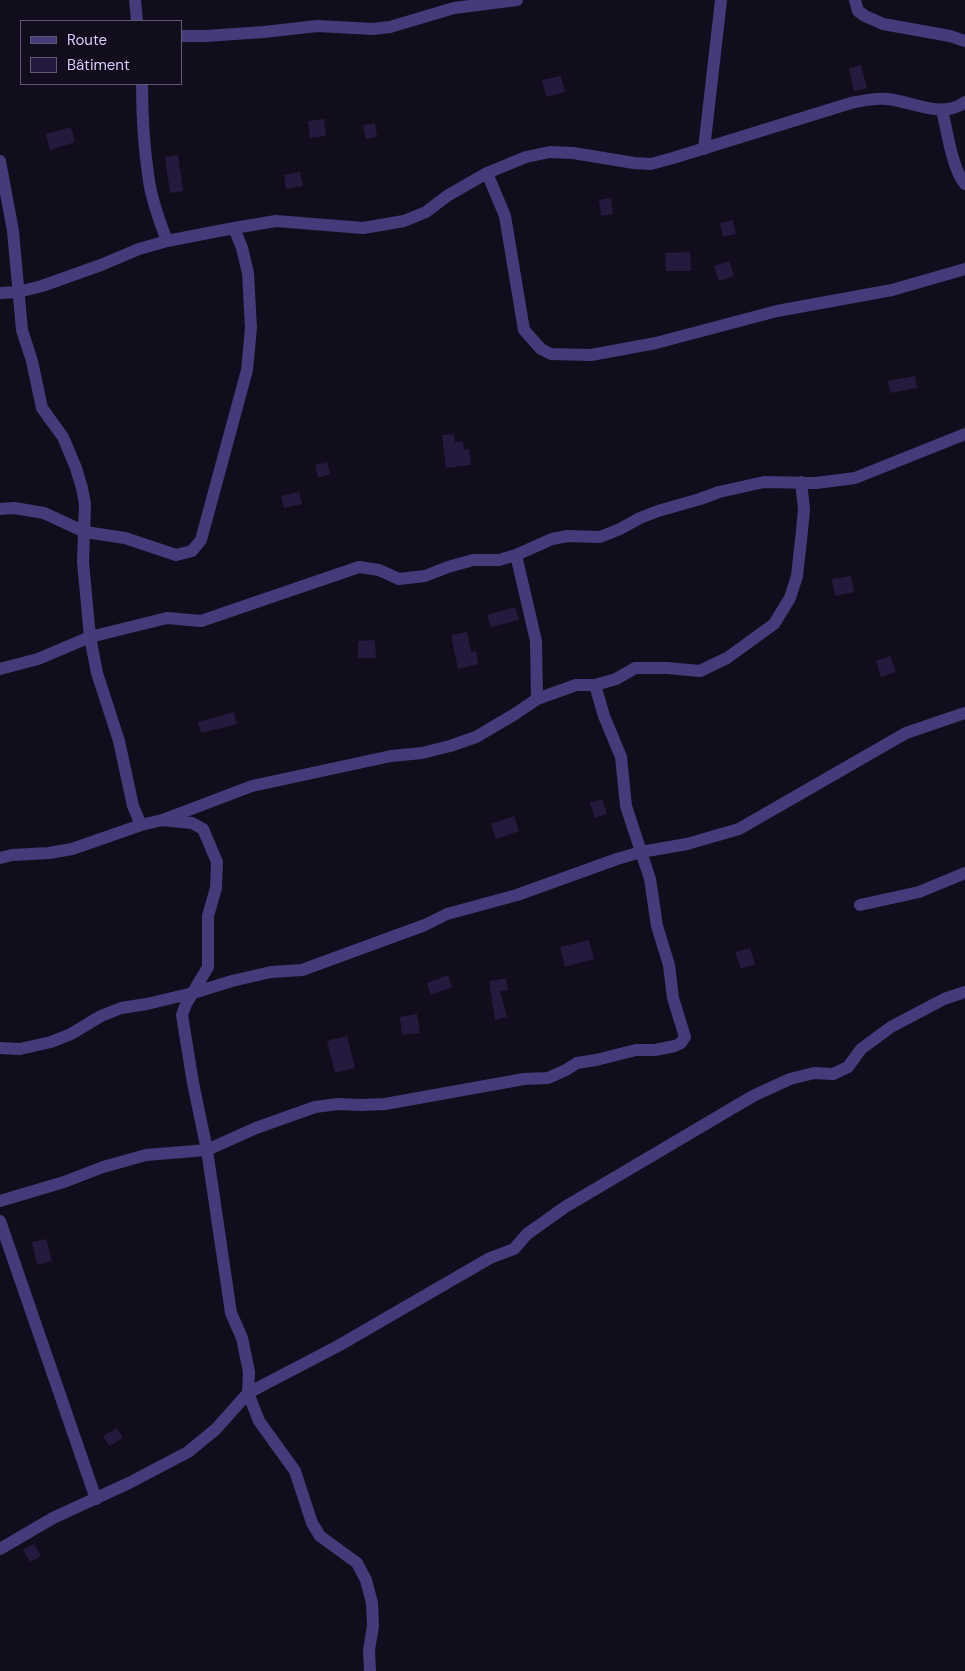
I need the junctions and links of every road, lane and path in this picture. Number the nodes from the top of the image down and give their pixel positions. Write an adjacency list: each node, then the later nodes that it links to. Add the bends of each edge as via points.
1 (135, 0): 5 (street)
2 (517, 0): 6 (street, via 454,8 373,28 317,26)
3 (721, 0): 11 (street)
4 (855, 0): 7 (street, via 858,11 883,24)
5 (137, 20)
6 (182, 36)
7 (965, 41)
8 (142, 85): 16 (street, via 149,182)
9 (965, 102): 10 (street)
10 (942, 110): 11 (street, via 877,98); 14 (street, via 953,158)
11 (704, 149): 13 (street, via 651,164 550,152 526,157)
12 (0, 161): 18 (street, via 13,231)
13 (487, 173): 15 (street, via 426,212 404,221 363,228 276,221); 17 (street, via 505,216 524,330 541,349 551,354 591,355 656,343 777,311 892,290)
14 (965, 184)
15 (234, 228): 16 (street); 23 (street, via 248,273 251,328 247,370 201,540 192,551 176,555 125,538)
16 (167, 242): 18 (street)
17 (965, 268)
18 (18, 292): 19 (street); 23 (street, via 22,330 42,408 63,437 82,488)
19 (0, 293)
20 (965, 434): 21 (street, via 856,478)
21 (801, 482): 24 (street, via 764,482 719,492 658,511 600,537 552,539); 27 (street, via 804,509 797,576 790,598 774,624 727,658 700,670 635,668 616,679)
22 (0, 509): 23 (street, via 44,513)
23 (85, 532): 25 (street, via 83,562)
24 (516, 555): 25 (street, via 499,560 473,560 425,576 400,579 379,570 359,567 201,621 167,618); 28 (street, via 536,641)
25 (90, 637): 26 (street, via 38,659); 31 (street, via 97,673)
26 (0, 670)
27 (595, 685): 28 (street, via 576,685); 32 (street, via 621,757 626,806)
28 (537, 699): 30 (street, via 476,737 450,746 252,786)
29 (965, 713): 32 (street, via 906,733 739,829 687,844)
30 (162, 820): 31 (street); 37 (street, via 192,823 203,829 217,862 216,888 208,916 208,967)
31 (141, 824): 33 (street, via 72,848)
32 (641, 852): 37 (street, via 517,895 447,914 425,926 302,970 271,972); 39 (street, via 669,965 673,998 685,1037 681,1043 577,1063 548,1078 524,1079 385,1104 314,1107)
33 (0, 858)
34 (965, 873): 35 (street, via 919,892)
35 (860, 905)
36 (965, 992): 42 (street, via 944,999 891,1027 861,1049 848,1067 833,1074 814,1073 790,1079 753,1096 565,1207 527,1234 514,1249 490,1258 338,1346)
37 (193, 993): 38 (street, via 121,1008 71,1034 33,1047); 39 (street, via 182,1015 192,1083)
38 (0, 1048)
39 (207, 1150): 40 (street, via 146,1155); 42 (street, via 231,1313 242,1338 250,1372)
40 (0, 1201)
41 (0, 1221): 43 (street)
42 (248, 1393): 43 (street, via 216,1430 188,1452); 45 (street, via 259,1422 295,1471 312,1523 320,1536 358,1563 366,1580 374,1626 369,1650)
43 (96, 1499): 44 (street, via 53,1518)
44 (0, 1549)
45 (370, 1671)

